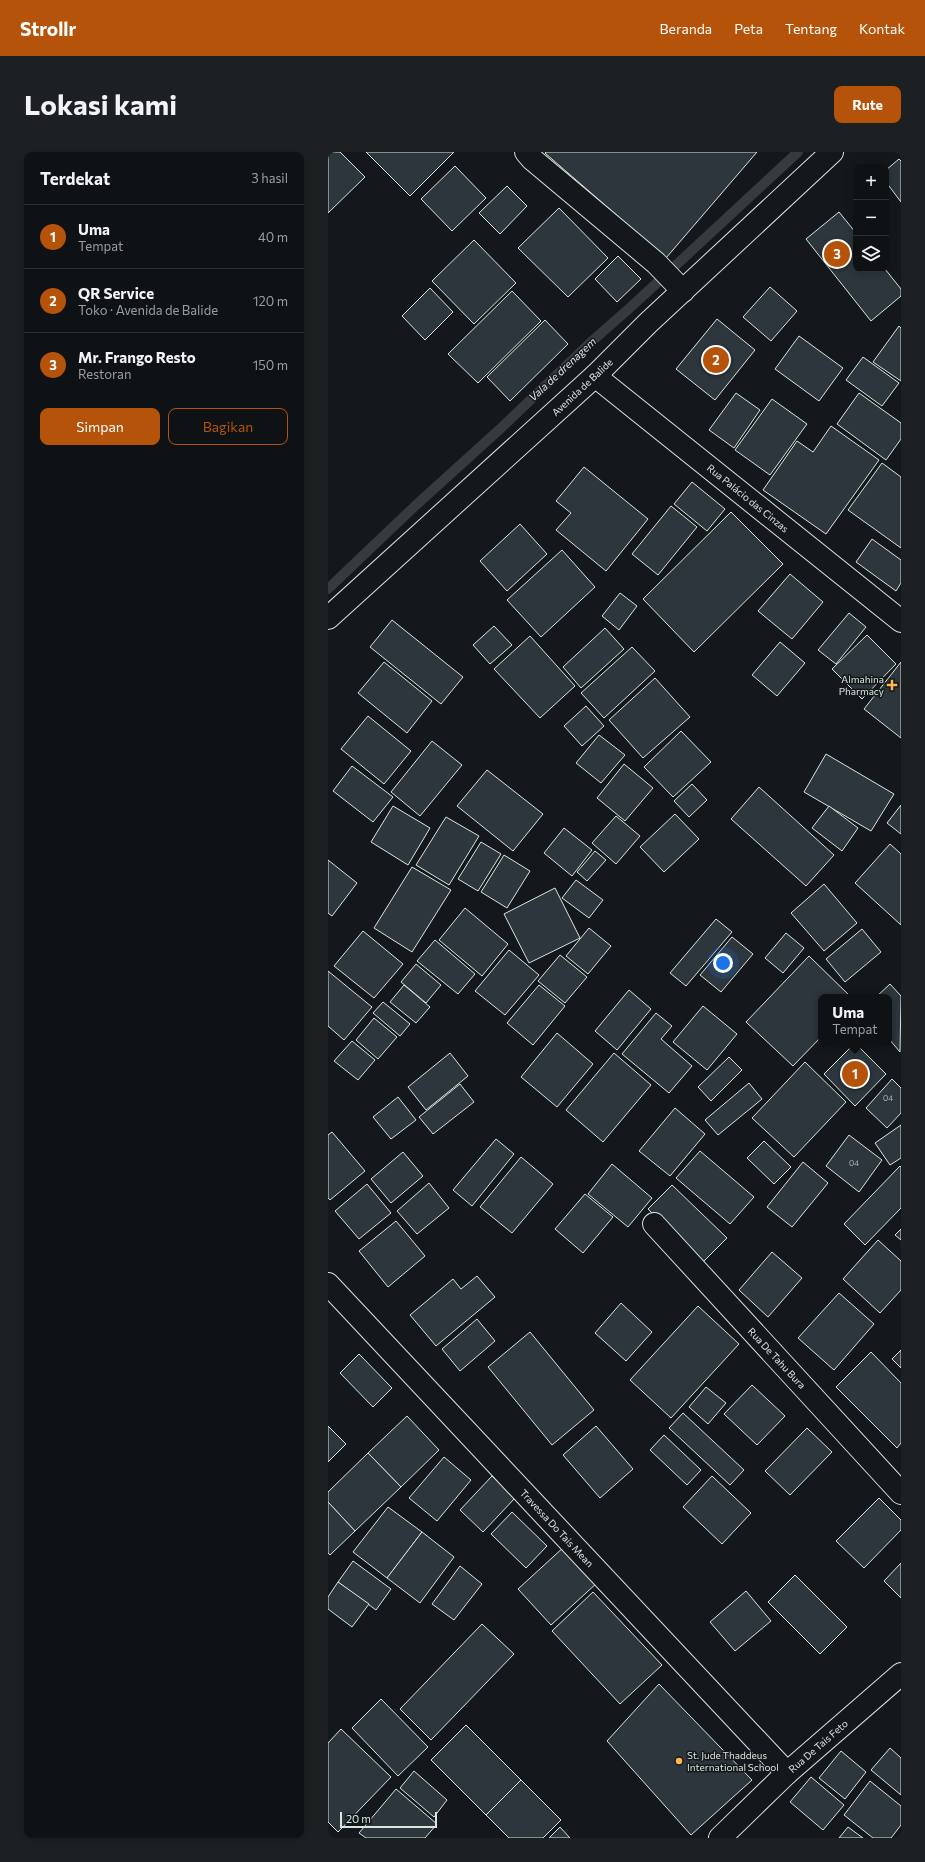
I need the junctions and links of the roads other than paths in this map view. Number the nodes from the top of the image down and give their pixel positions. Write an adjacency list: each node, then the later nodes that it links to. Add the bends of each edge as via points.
1 (526, 152): 3 (street, via 656,263)
2 (832, 152): 3 (street, Avenida de Balide)
3 (679, 286): 4 (street, Avenida de Balide, via 648,323)
4 (595, 376): 5 (street, Avenida de Balide); 6 (street, Rua Palácio das Cinzas)
5 (328, 618)
6 (901, 621)
7 (654, 1224): 9 (street, Rua De Tahu Bura)
8 (328, 1284): 11 (street, Travessa Do Tais Mean)
9 (901, 1493)
10 (901, 1674): 11 (street, Rua De Tais Feto)
11 (787, 1773): 12 (street, Rua De Tais Feto)
12 (720, 1838)

